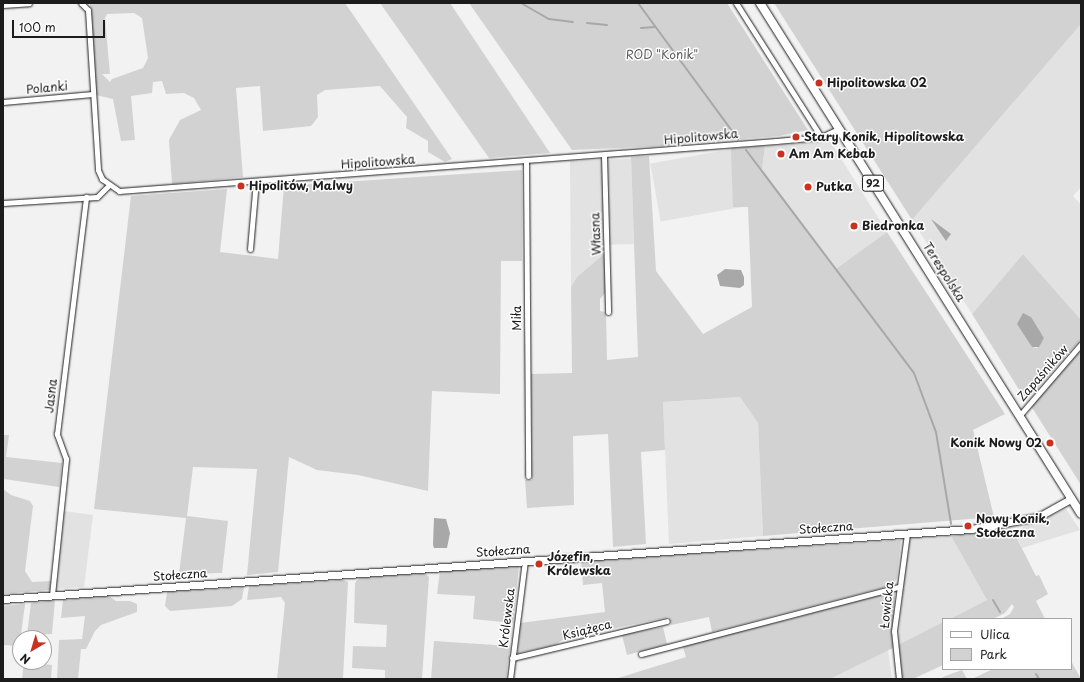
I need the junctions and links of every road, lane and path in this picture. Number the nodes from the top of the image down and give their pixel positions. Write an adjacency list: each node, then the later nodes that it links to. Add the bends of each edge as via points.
1 (29, 3): 5 (street)
2 (81, 3): 6 (street, via 88,10)
3 (736, 3): 9 (street)
4 (760, 3): 8 (main road, Terespolska / 92)
5 (3, 5)
6 (93, 94): 7 (street, Polanki); 13 (street, via 98,170)
7 (3, 102)
8 (838, 129): 9 (street, Hipolitowska); 19 (main road, Terespolska / 92)
9 (821, 137): 10 (street, Hipolitowska)
10 (604, 155): 11 (street, Hipolitowska); 17 (street, Własna)
11 (526, 160): 12 (street, Hipolitowska); 20 (street, Miła)
12 (256, 181): 13 (street, Hipolitowska, via 127,192); 16 (street)
13 (108, 186): 14 (street, via 98,197)
14 (86, 197): 15 (street); 26 (street, Jasna, via 57,434 66,459)
15 (3, 203)
16 (250, 249)
17 (608, 312)
18 (1081, 344): 19 (street, Zapaśników)
19 (1020, 415): 21 (main road, Terespolska / 92)
20 (528, 476)
21 (1071, 499): 22 (main road, Terespolska / 92); 23 (street, Stołeczna, via 1038,516 1023,520 970,529)
22 (1081, 514)
23 (907, 534): 24 (street, Stołeczna); 25 (street, Łowicka)
24 (525, 560): 26 (street, Stołeczna); 30 (street, Królewska)
25 (899, 587): 29 (street); 32 (street, Łowicka, via 894,631)
26 (52, 595): 27 (street, Stołeczna)
27 (3, 599)
28 (667, 622): 30 (street, Książęca)
29 (641, 654)
30 (512, 658): 31 (street, Królewska)
31 (510, 679)
32 (900, 679)

